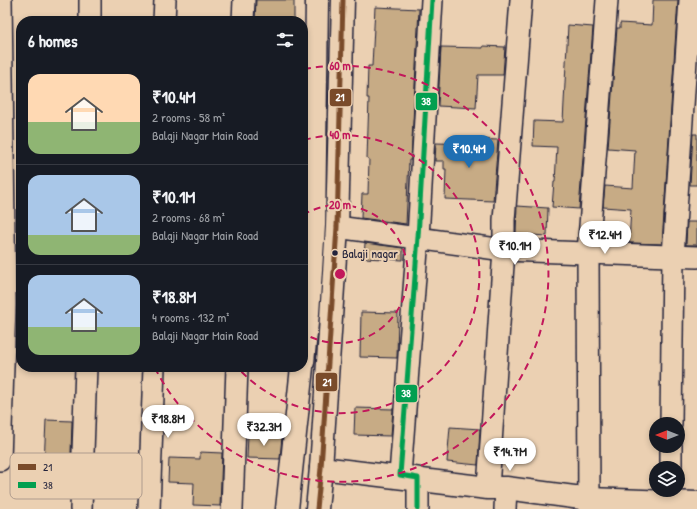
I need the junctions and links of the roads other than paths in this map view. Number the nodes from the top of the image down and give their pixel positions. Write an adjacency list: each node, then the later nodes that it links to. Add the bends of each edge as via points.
1 (1, 0): 21 (street)
2 (90, 0): 11 (street)
3 (165, 0): 12 (street)
4 (244, 0): 13 (street)
5 (317, 0): 20 (street, via 314,225)
6 (343, 0): 14 (street)
7 (432, 0): 15 (street)
8 (521, 0): 16 (street, via 504,220)
9 (607, 0): 17 (street)
10 (690, 0): 18 (street)
11 (90, 16)
12 (164, 16)
13 (243, 16)
14 (337, 227): 15 (street); 29 (street)
15 (418, 237): 16 (street); 30 (street, via 400,475)
16 (504, 250): 17 (street); 31 (street)
17 (588, 252): 18 (street); 35 (street)
18 (673, 256): 19 (street); 26 (street)
19 (697, 257)
20 (308, 291)
21 (9, 304): 28 (street)
22 (86, 372): 27 (street)
23 (154, 372): 37 (street)
24 (236, 372): 38 (street)
25 (301, 372): 39 (street)
26 (671, 417)
27 (83, 453)
28 (0, 460)
29 (322, 468): 30 (street); 40 (street)
30 (418, 478): 31 (street); 41 (street)
31 (500, 495): 35 (street)
32 (81, 499): 36 (street)
33 (671, 500): 34 (street); 35 (street)
34 (697, 503)
35 (589, 504)
36 (81, 509)
37 (149, 509)
38 (232, 509)
39 (287, 509)
40 (317, 509)
41 (418, 509)

